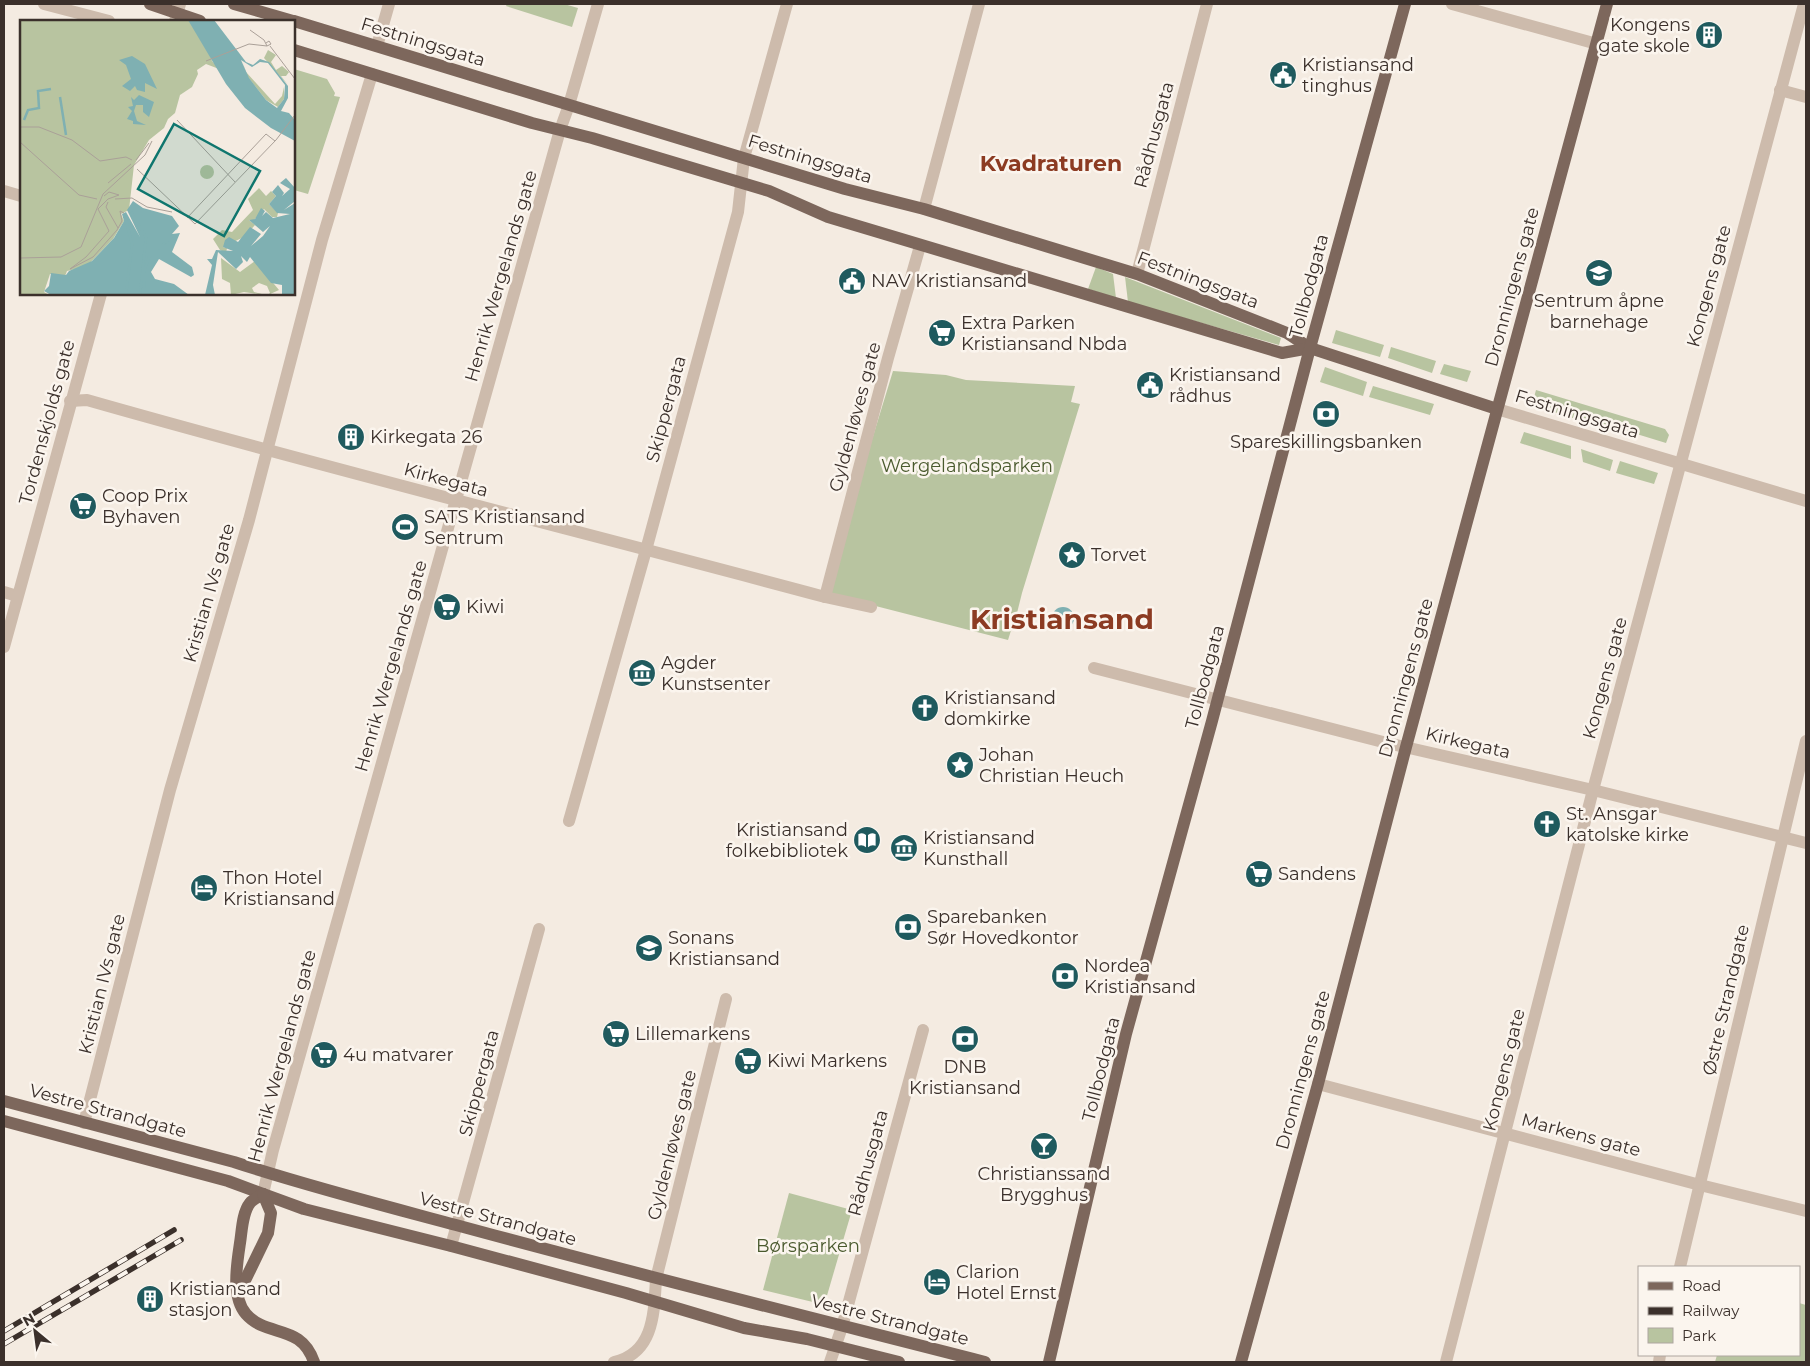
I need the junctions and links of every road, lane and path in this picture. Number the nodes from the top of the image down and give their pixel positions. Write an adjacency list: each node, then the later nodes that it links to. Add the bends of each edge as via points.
1 (44, 4): 14 (street)
2 (150, 4): 13 (main road)
3 (234, 4): 16 (main road, Festningsgata)
4 (389, 4): 19 (street)
5 (598, 4): 24 (street, Henrik Wergelands gate)
6 (787, 4): 26 (street, Skippergata)
7 (979, 4): 30 (street)
8 (1207, 4): 32 (street, Rådhusgata)
9 (1404, 4): 34 (main road, Tollbodgata)
10 (1452, 4): 18 (street)
11 (1607, 4): 18 (main road, Dronningens gate)
12 (1804, 4): 22 (street, Kongens gate)
13 (177, 12): 15 (main road)
14 (105, 20)
15 (197, 20)
16 (290, 20)
17 (295, 21): 19 (main road, Festningsgata)
18 (1597, 44): 36 (main road, Dronningens gate)
19 (377, 46): 24 (main road, Festningsgata)
20 (295, 50): 21 (main road, Festningsgata)
21 (372, 74): 25 (main road, Festningsgata); 37 (street, Kristian IVs gate, via 322,240)
22 (1780, 90): 23 (street); 38 (street, Kongens gate)
23 (1806, 97)
24 (569, 105): 25 (street, Henrik Wergelands gate); 26 (main road, Festningsgata)
25 (560, 130): 27 (main road, Festningsgata); 39 (street, Henrik Wergelands gate)
26 (744, 158): 27 (street, Skippergata); 30 (main road, Festningsgata)
27 (741, 183): 31 (main road, Festningsgata, via 769,191 828,217); 41 (street, Skippergata, via 738,212)
28 (4, 191): 29 (street)
29 (20, 196)
30 (924, 209): 32 (main road, Festningsgata)
31 (920, 246): 34 (main road, Festningsgata, via 1282,353); 44 (street, Gyldenløves gate)
32 (1137, 274): 34 (main road, Festningsgata, via 1287,333)
33 (100, 295): 35 (street, Tordenskjolds gate)
34 (1310, 348): 36 (main road, Festningsgata); 48 (main road, Tollbodgata)
35 (70, 400): 37 (street, Kirkegata, via 87,400); 43 (street, Tordenskjolds gate)
36 (1497, 409): 38 (street, Festningsgata); 50 (main road, Dronningens gate)
37 (268, 451): 39 (street, Kirkegata); 61 (street, Kristian IVs gate, via 170,790)
38 (1680, 464): 40 (street, Festningsgata); 51 (street, Kongens gate)
39 (456, 501): 41 (street, Kirkegata); 63 (street, Henrik Wergelands gate)
40 (1806, 501)
41 (646, 550): 44 (street, Kirkegata); 52 (street, Skippergata)
42 (4, 592): 43 (street)
43 (18, 596): 46 (street, Tordenskjolds gate)
44 (825, 597): 45 (street, Kirkegata)
45 (871, 607)
46 (4, 647)
47 (1094, 668): 48 (street, Kirkegata)
48 (1218, 700): 50 (street, Kirkegata); 80 (main road, Tollbodgata, via 1126,1034)
49 (1806, 742): 53 (street, Østre Strandgate)
50 (1406, 747): 51 (street, Kirkegata); 58 (main road, Dronningens gate)
51 (1594, 790): 53 (street, Kirkegata); 62 (street, Kongens gate)
52 (569, 820)
53 (1783, 837): 54 (street, Kirkegata); 64 (street, Østre Strandgate)
54 (1806, 843)
55 (539, 929): 67 (street, Skippergata)
56 (726, 999): 70 (street, Gyldenløves gate)
57 (923, 1030): 73 (street, Rådhusgata)
58 (1318, 1084): 62 (street, Markens gate); 81 (main road, Dronningens gate)
59 (4, 1101): 61 (main road, Vestre Strandgate)
60 (4, 1121): 65 (main road, Vestre Strandgate, via 228,1181)
61 (84, 1123): 63 (main road, Vestre Strandgate)
62 (1506, 1133): 64 (street, Markens gate); 82 (street, Kongens gate)
63 (269, 1173): 65 (street, Henrik Wergelands gate); 67 (main road, Vestre Strandgate)
64 (1700, 1185): 66 (street, Markens gate); 69 (street, Østre Strandgate)
65 (263, 1194): 68 (main road, Vestre Strandgate, via 304,1210); 71 (main road, via 271,1212 268,1233); 71 (main road, via 250,1203 244,1215 236,1272)
66 (1806, 1212)
67 (458, 1226): 68 (street, Skippergata); 70 (main road, Vestre Strandgate)
68 (452, 1246): 72 (main road, Vestre Strandgate)
69 (1680, 1266)
70 (656, 1279): 72 (street, Gyldenløves gate); 73 (main road, Vestre Strandgate)
71 (238, 1295): 75 (main road, via 246,1314 256,1322 302,1341)
72 (655, 1301): 74 (main road, Vestre Strandgate, via 744,1328); 76 (street, Gyldenløves gate, via 653,1317 641,1349)
73 (842, 1326): 74 (street, Rådhusgata); 79 (main road, Vestre Strandgate)
74 (835, 1346): 77 (street, Rådhusgata); 78 (main road, Vestre Strandgate)
75 (314, 1362)
76 (614, 1362)
77 (830, 1362)
78 (898, 1362)
79 (985, 1362)
80 (1049, 1362)
81 (1241, 1362)
82 (1446, 1362)

